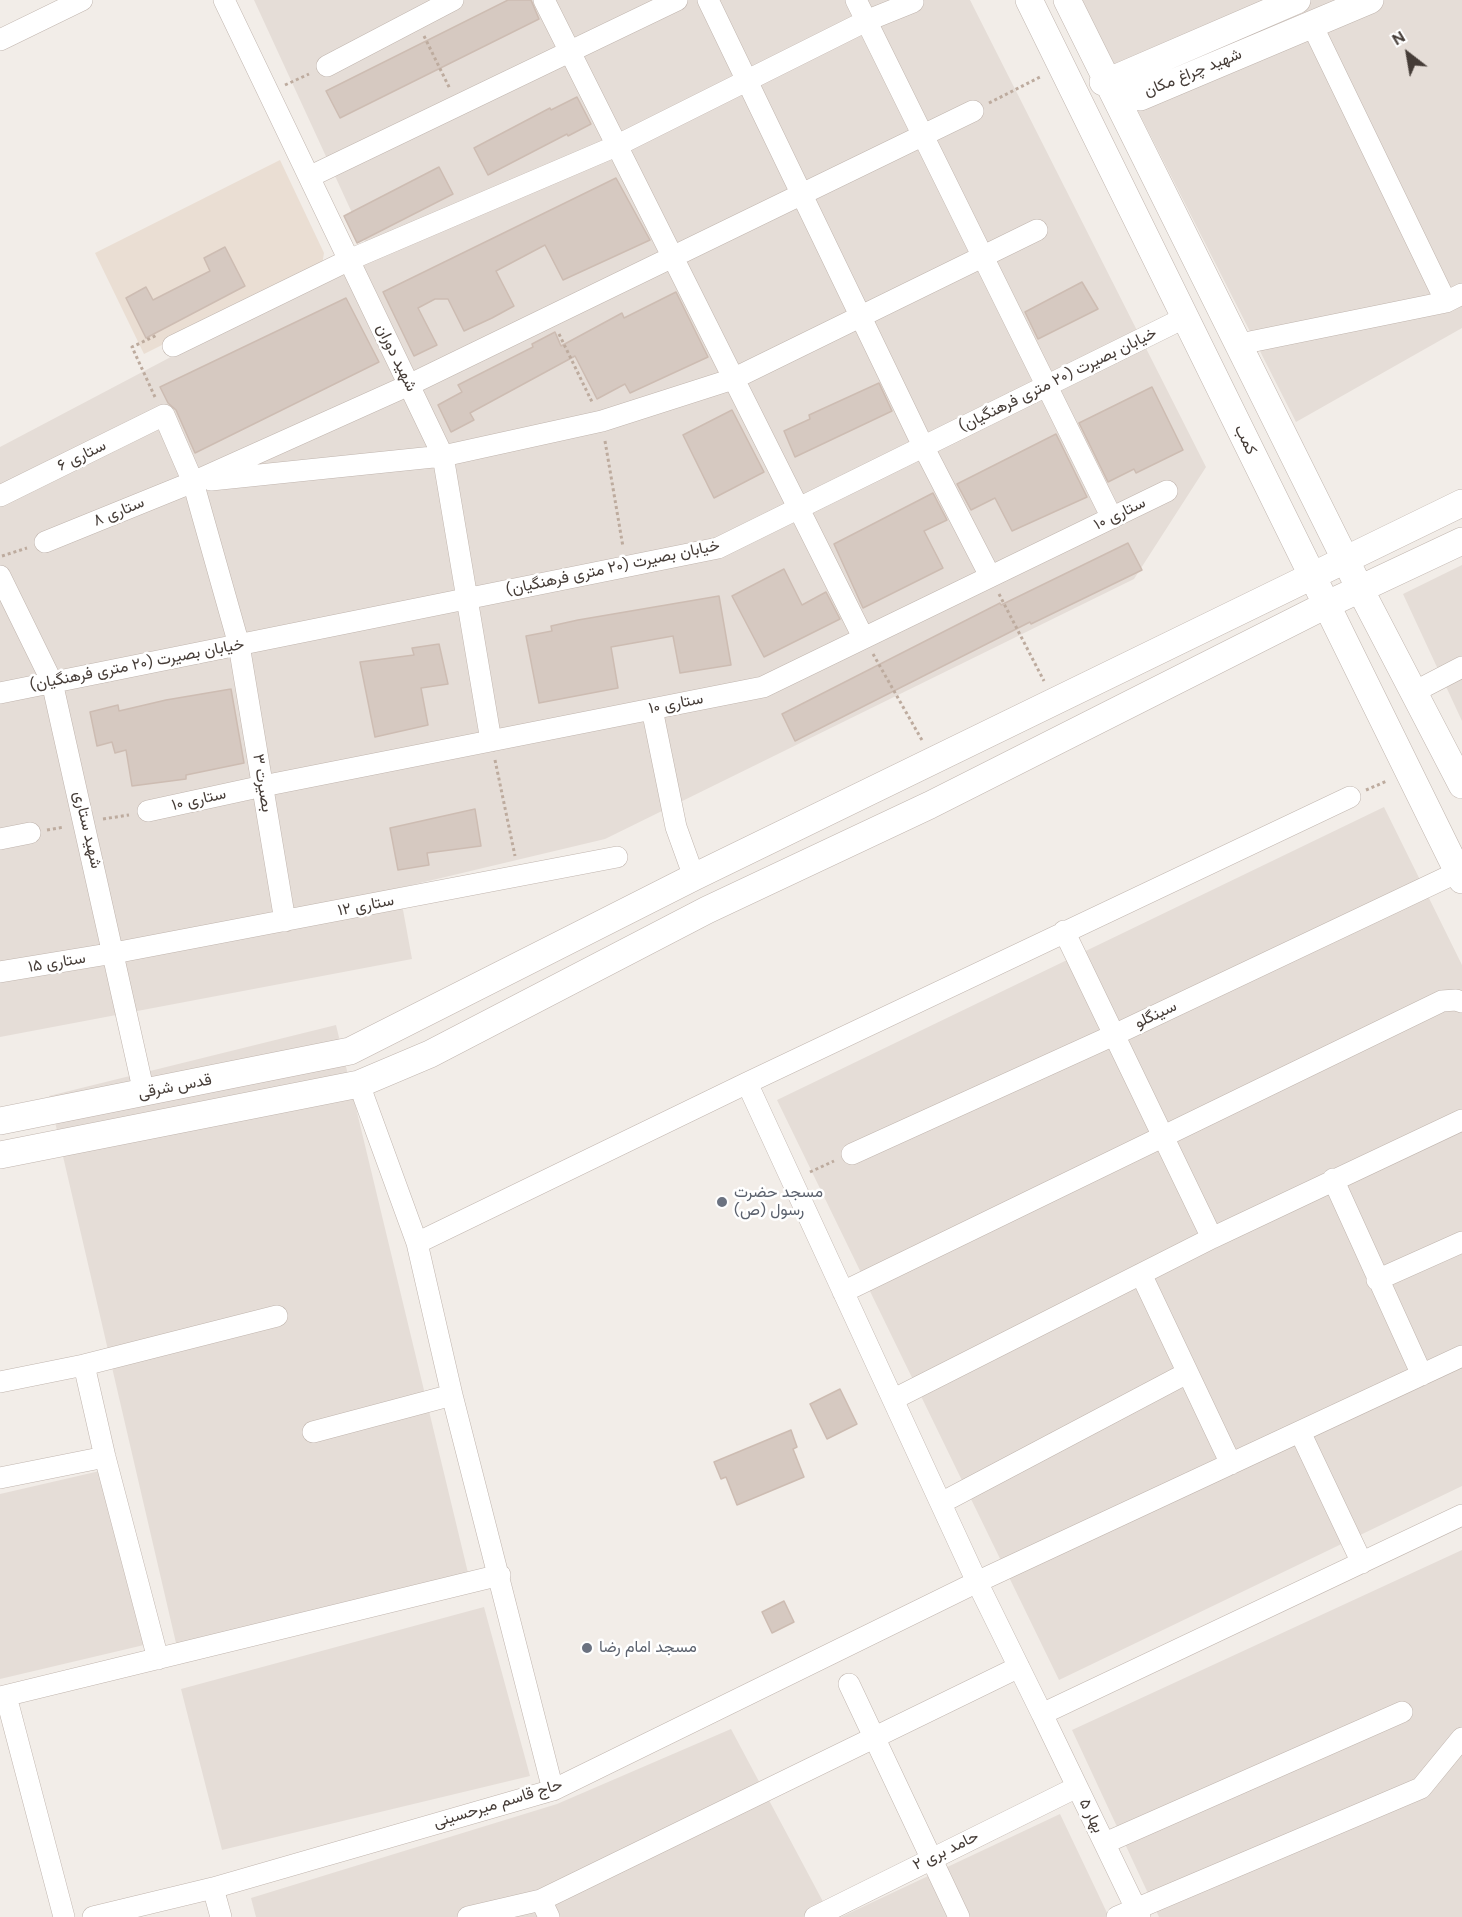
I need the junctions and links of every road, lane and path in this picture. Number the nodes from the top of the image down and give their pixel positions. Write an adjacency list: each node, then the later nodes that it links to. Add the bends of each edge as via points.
1 (82, 0): 17 (street)
2 (224, 0): 24 (street, شهید دوران)
3 (453, 0): 14 (street)
4 (544, 0): 19 (street)
5 (677, 0): 19 (street)
6 (708, 0): 22 (street)
7 (856, 0): 15 (street)
8 (1029, 0): 21 (street, کمب)
9 (1067, 0): 23 (street)
10 (1297, 0): 13 (street, شهید چراغ مکان)
11 (1370, 0): 16 (street, شهید چراغ مکان)
12 (913, 2): 15 (street)
13 (1253, 19): 18 (street); 23 (street, شهید چراغ مکان)
14 (415, 20): 20 (street); 25 (path)
15 (866, 21): 22 (street); 27 (street)
16 (1312, 25): 18 (street, شهید چراغ مکان); 35 (street)
17 (0, 40)
18 (1263, 44): 23 (street, شهید چراغ مکان, via 1140,97)
19 (569, 52): 25 (street); 28 (street)
20 (327, 66): 24 (path)
21 (1064, 71): 23 (street); 26 (path); 38 (street, کمب)
22 (745, 81): 28 (street); 30 (street)
23 (1107, 82): 39 (street)
24 (268, 92): 29 (street, شهید دوران)
25 (458, 105): 29 (street)
26 (973, 111): 27 (street)
27 (923, 137): 30 (street); 32 (street)
28 (616, 146): 33 (street); 34 (street)
29 (309, 177): 34 (street, شهید دوران)
30 (801, 196): 33 (street); 37 (street)
31 (1038, 230): 32 (street)
32 (983, 257): 37 (street); 43 (street)
33 (672, 258): 36 (street); 41 (street)
34 (349, 260): 40 (street); 42 (street, شهید دوران)
35 (1454, 298): 39 (street)
36 (550, 316): 42 (street); 45 (path)
37 (860, 316): 41 (street); 46 (street)
38 (1184, 318): 43 (street, خیابان بصیرت (۲۰ متری فرهنگیان)); 63 (street, کمب)
39 (1240, 344): 57 (street)
40 (173, 346): 44 (path, via 164,332 132,347)
41 (733, 379): 45 (street); 52 (street)
42 (409, 384): 47 (street, شهید دوران); 48 (street)
43 (1046, 384): 46 (street, خیابان بصیرت (۲۰ متری فرهنگیان)); 53 (street)
44 (164, 415): 48 (street, بصیرت ۳); 50 (street, ستاری ۶)
45 (602, 421): 47 (street); 58 (path)
46 (923, 446): 52 (street, خیابان بصیرت (۲۰ متری فرهنگیان)); 59 (street)
47 (443, 456): 48 (street); 62 (street, شهید دوران)
48 (193, 482): 55 (street, ستاری ۸); 65 (street, بصیرت ۳)
49 (1167, 491): 53 (street, ستاری ۱۰)
50 (0, 496)
51 (1462, 503): 57 (street, قدس شرقی)
52 (798, 508): 58 (street, خیابان بصیرت (۲۰ متری فرهنگیان), via 718,548); 64 (street)
53 (1112, 518): 59 (street, ستاری ۱۰)
54 (1462, 541): 61 (street)
55 (45, 542): 56 (path)
56 (0, 557)
57 (1347, 561): 61 (street); 70 (street, قدس شرقی)
58 (627, 566): 62 (street, خیابان بصیرت (۲۰ متری فرهنگیان))
59 (990, 576): 64 (street, ستاری ۱۰); 70 (path)
60 (1, 581): 67 (street, شهید ستاری)
61 (1361, 591): 63 (street); 69 (street)
62 (467, 598): 65 (street, خیابان بصیرت (۲۰ متری فرهنگیان)); 72 (street, شهید دوران)
63 (1328, 604): 74 (street, کمب); 93 (street, via 930,805 707,910 430,1054)
64 (863, 637): 71 (street, ستاری ۱۰, via 763,687); 73 (path)
65 (239, 645): 67 (street, خیابان بصیرت (۲۰ متری فرهنگیان)); 76 (street, بصیرت ۳)
66 (1462, 667): 69 (street)
67 (52, 682): 68 (street, خیابان بصیرت (۲۰ متری فرهنگیان)); 87 (street, شهید ستاری)
68 (0, 693)
69 (1412, 693): 75 (street)
70 (1055, 702): 73 (street, قدس شرقی)
71 (652, 709): 72 (street, ستاری ۱۰); 84 (street, via 676,827)
72 (491, 741): 76 (street, ستاری ۱۰); 83 (path)
73 (934, 761): 84 (street, قدس شرقی)
74 (1408, 771): 77 (path); 82 (street, کمب)
75 (1462, 785)
76 (263, 786): 78 (street, ستاری ۱۰); 85 (street, بصیرت ۳)
77 (1350, 797): 86 (street)
78 (148, 811)
79 (30, 833): 80 (street)
80 (0, 839)
81 (617, 857): 83 (street, ستاری ۱۲)
82 (1460, 876): 90 (street, سینگلو)
83 (519, 877): 85 (street, ستاری ۱۲)
84 (694, 877): 91 (street, قدس شرقی)
85 (285, 921): 87 (street, ستاری ۱۲)
86 (1064, 932): 90 (street); 92 (street)
87 (114, 954): 88 (street, ستاری ۱۵); 94 (street, شهید ستاری)
88 (0, 972)
89 (1462, 1002): 98 (street, via 1442,1000)
90 (1114, 1035): 98 (street); 100 (street, سینگلو)
91 (350, 1051): 93 (street); 94 (street, قدس شرقی)
92 (747, 1083): 102 (street, بهار ۵); 106 (street)
93 (358, 1084): 99 (street); 106 (street)
94 (144, 1093): 95 (street, قدس شرقی)
95 (60, 1109): 97 (street, قدس شرقی); 99 (street)
96 (1462, 1120): 103 (street)
97 (0, 1121)
98 (1162, 1137): 104 (street); 109 (street)
99 (64, 1143): 101 (street)
100 (852, 1154): 102 (path)
101 (0, 1155)
102 (791, 1179): 109 (street, بهار ۵)
103 (1333, 1179): 104 (street); 108 (street)
104 (1212, 1238): 107 (street)
105 (1462, 1242): 108 (street)
106 (417, 1244): 116 (street)
107 (1141, 1274): 113 (street); 117 (street)
108 (1377, 1280): 114 (street)
109 (843, 1292): 117 (street, بهار ۵)
110 (277, 1316): 112 (street)
111 (1462, 1356): 114 (street, حاج قاسم میرحسینی)
112 (84, 1365): 115 (street); 120 (street)
113 (1187, 1373): 121 (street); 123 (street)
114 (1422, 1375): 119 (street, حاج قاسم میرحسینی)
115 (0, 1382)
116 (452, 1395): 118 (street); 126 (street)
117 (894, 1399): 123 (street, بهار ۵)
118 (313, 1432)
119 (1300, 1432): 121 (street, حاج قاسم میرحسینی); 125 (street)
120 (105, 1457): 122 (street); 128 (street)
121 (1231, 1464): 127 (street, حاج قاسم میرحسینی)
122 (0, 1478)
123 (941, 1503): 127 (street, بهار ۵)
124 (1462, 1515): 125 (street)
125 (1362, 1563): 133 (street)
126 (500, 1575): 128 (street); 137 (street)
127 (977, 1582): 129 (street, بهار ۵); 137 (street, حاج قاسم میرحسینی)
128 (158, 1659): 131 (street)
129 (1019, 1667): 133 (street, بهار ۵); 134 (street)
130 (849, 1684): 134 (street)
131 (3, 1696): 143 (street)
132 (1402, 1712): 138 (street)
133 (1042, 1714): 136 (street, بهار ۵)
134 (875, 1738): 139 (street); 141 (street)
135 (1462, 1738): 142 (street, via 1421,1788)
136 (1077, 1787): 138 (street, بهار ۵); 139 (street, حامد بری ۲)
137 (553, 1790): 140 (street, حاج قاسم میرحسینی)
138 (1105, 1843): 142 (street, بهار ۵)
139 (931, 1857): 147 (street, حامد بری ۲); 148 (street)
140 (213, 1888): 144 (street, حاج قاسم میرحسینی); 145 (street)
141 (545, 1908): 146 (street)
142 (1131, 1914)
143 (64, 1917)
144 (93, 1917)
145 (221, 1917)
146 (468, 1917)
147 (815, 1917)
148 (959, 1917)

